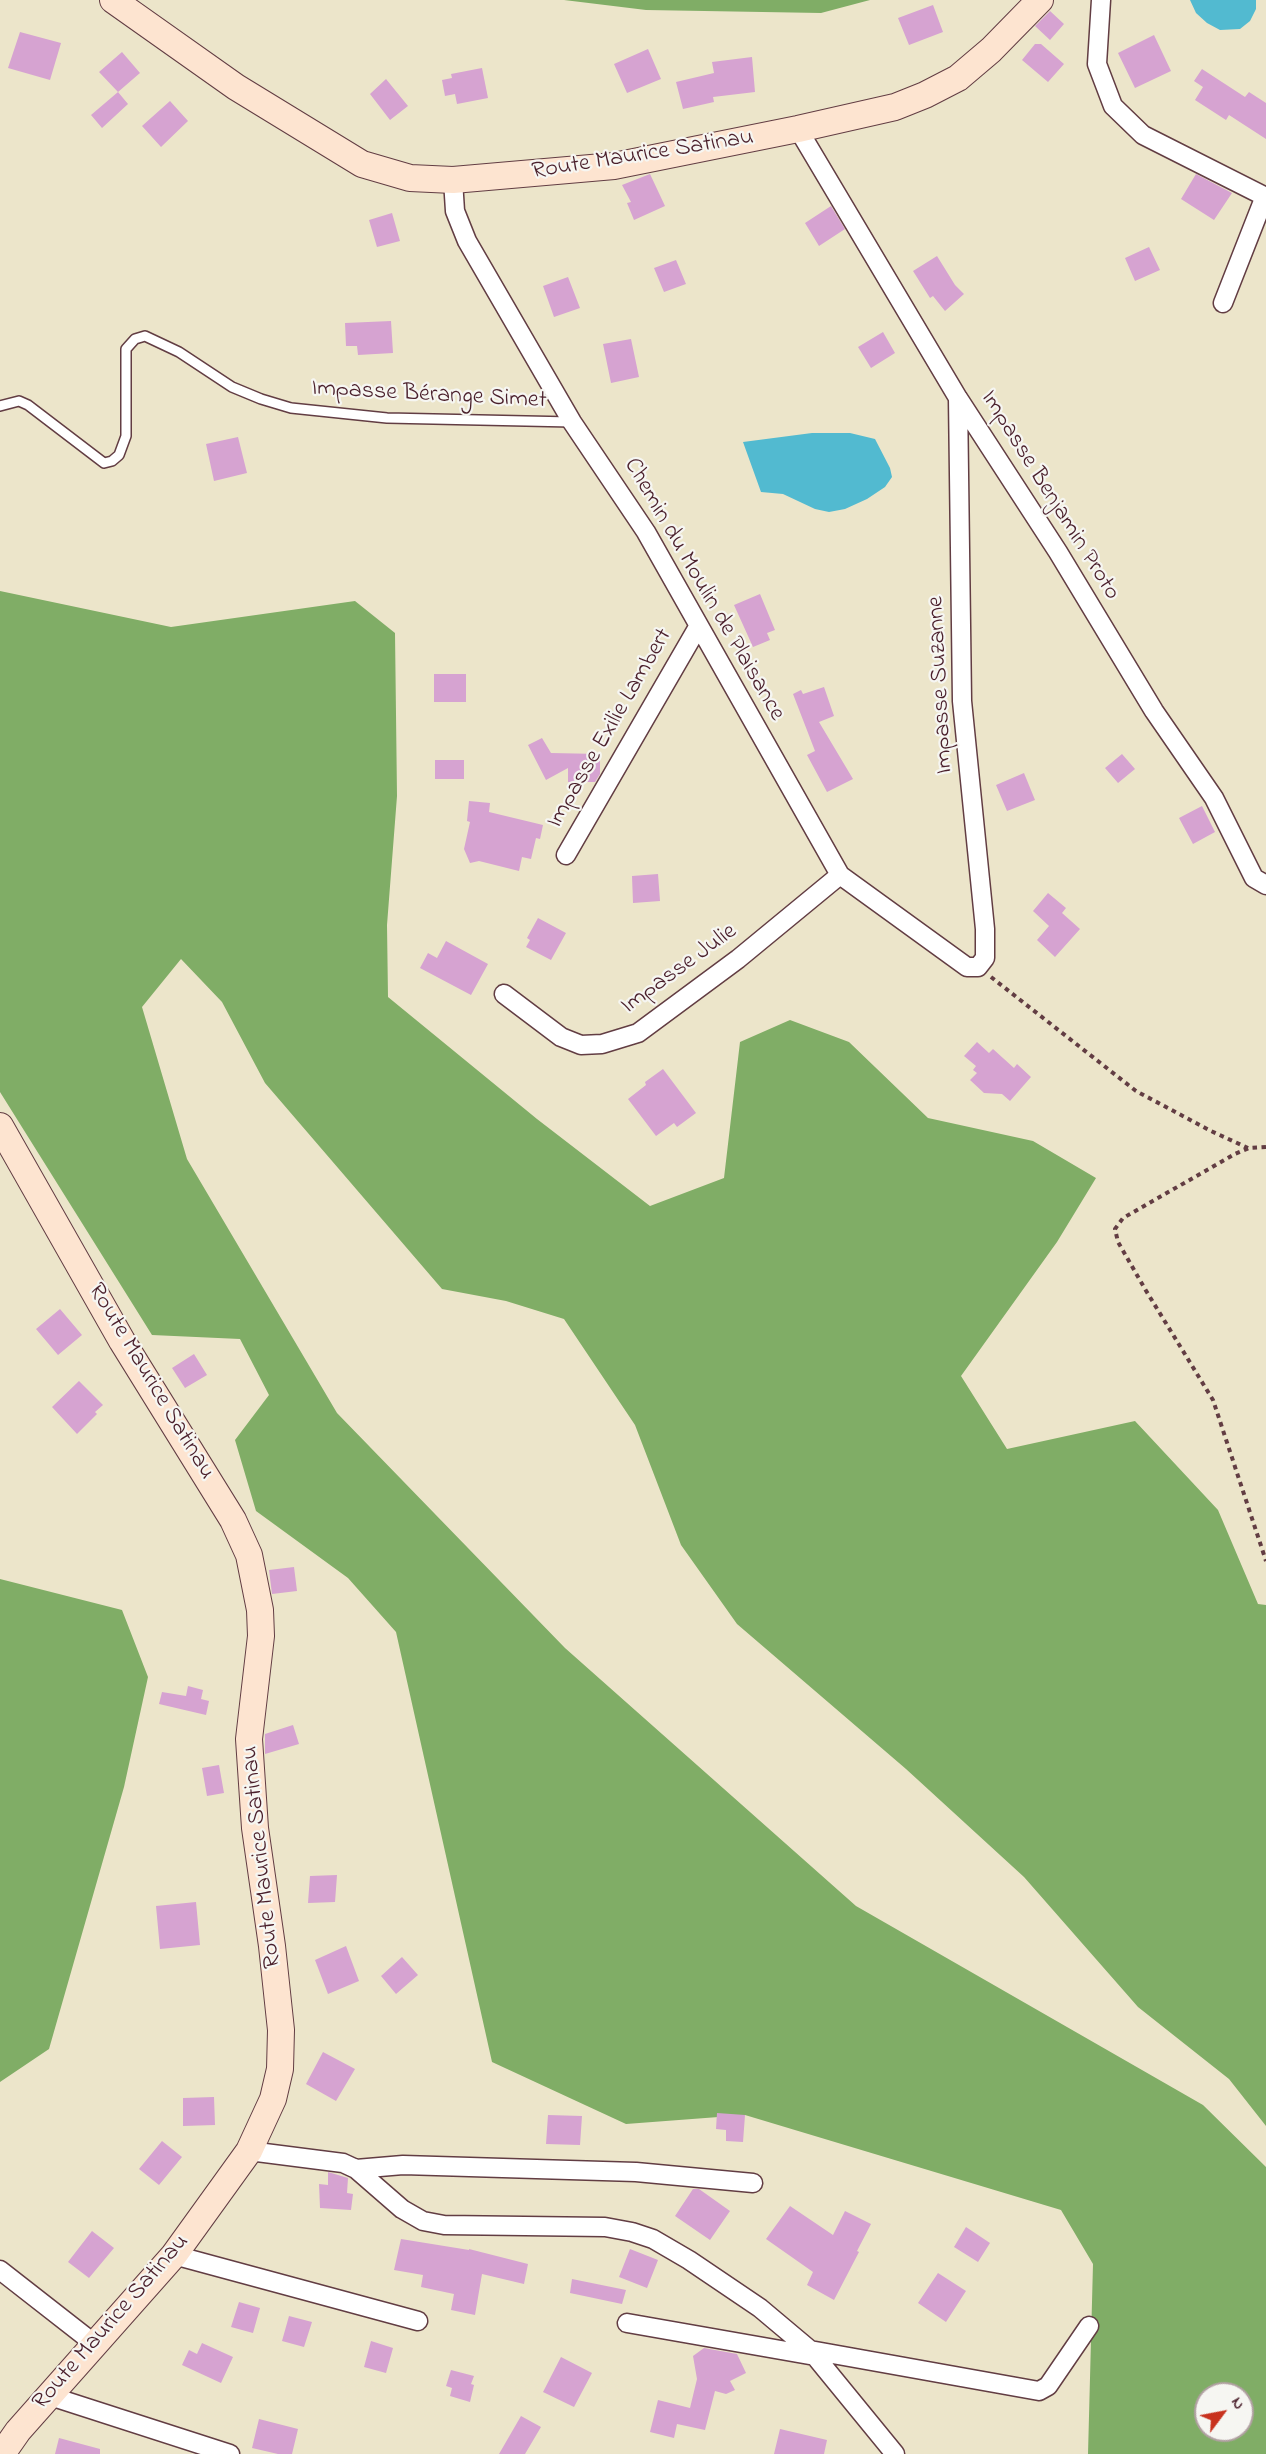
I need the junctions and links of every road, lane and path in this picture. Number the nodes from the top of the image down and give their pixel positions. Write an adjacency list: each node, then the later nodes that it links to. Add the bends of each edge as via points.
1 (113, 0): 5 (main road, Route Maurice Satinau, via 236,87 362,164 410,178)
2 (1040, 0): 4 (main road, Route Maurice Satinau, via 991,51 957,78 895,107)
3 (1101, 0): 6 (street, via 1097,64 1113,106 1143,135)
4 (798, 129): 5 (main road, Route Maurice Satinau, via 614,166); 8 (street, Impasse Benjamin Proto)
5 (453, 180): 10 (street, Chemin du Moulin de Plaisance, via 455,211 467,242)
6 (1265, 197): 7 (street)
7 (1223, 303)
8 (958, 398): 14 (street, Impasse Benjamin Proto, via 1058,552 1154,711 1214,798 1254,878); 15 (street, Impasse Suzanne, via 962,701 985,929 985,958)
9 (0, 406): 10 (lane, Impasse Bérange Simet, via 19,401 28,405 104,463 112,461 119,455 126,436 126,349 135,339 145,336 179,352 232,387 291,408 387,418)
10 (572, 422): 11 (street, Chemin du Moulin de Plaisance, via 646,532)
11 (698, 627): 12 (street, Impasse Exilie Lambert); 13 (street, Chemin du Moulin de Plaisance)
12 (566, 855)
13 (840, 875): 15 (street, Chemin du Moulin de Plaisance, via 954,960 967,968); 16 (street, Impasse Julie, via 738,959 638,1033 602,1044 581,1045 561,1037)
14 (1264, 885)
15 (978, 967): 19 (path, via 1136,1091)
16 (504, 994)
17 (0, 1126): 21 (main road, Route Maurice Satinau, via 122,1341 233,1520 249,1555 261,1636 249,1739 255,1828 281,2030 280,2069 273,2099)
18 (1266, 1147): 19 (path)
19 (1249, 1148): 20 (path, via 1123,1218 1115,1229 1118,1242 1213,1400)
20 (1266, 1561)
21 (249, 2151): 22 (street, via 343,2163); 24 (main road, Route Maurice Satinau)
22 (356, 2169): 23 (street, via 403,2165 636,2172); 30 (street, via 402,2209 423,2221 444,2225 605,2227 652,2240 760,2308)
23 (753, 2183)
24 (174, 2255): 26 (street); 29 (main road, Route Maurice Satinau)
25 (0, 2270): 29 (street)
26 (418, 2321)
27 (627, 2322): 30 (street)
28 (1089, 2326): 30 (street, via 1048,2386 1039,2391)
29 (96, 2345): 31 (main road, Route Maurice Satinau)
30 (813, 2353): 34 (street)
31 (50, 2396): 32 (main road, Route Maurice Satinau); 33 (street)
32 (2, 2454)
33 (230, 2454)
34 (895, 2454)

